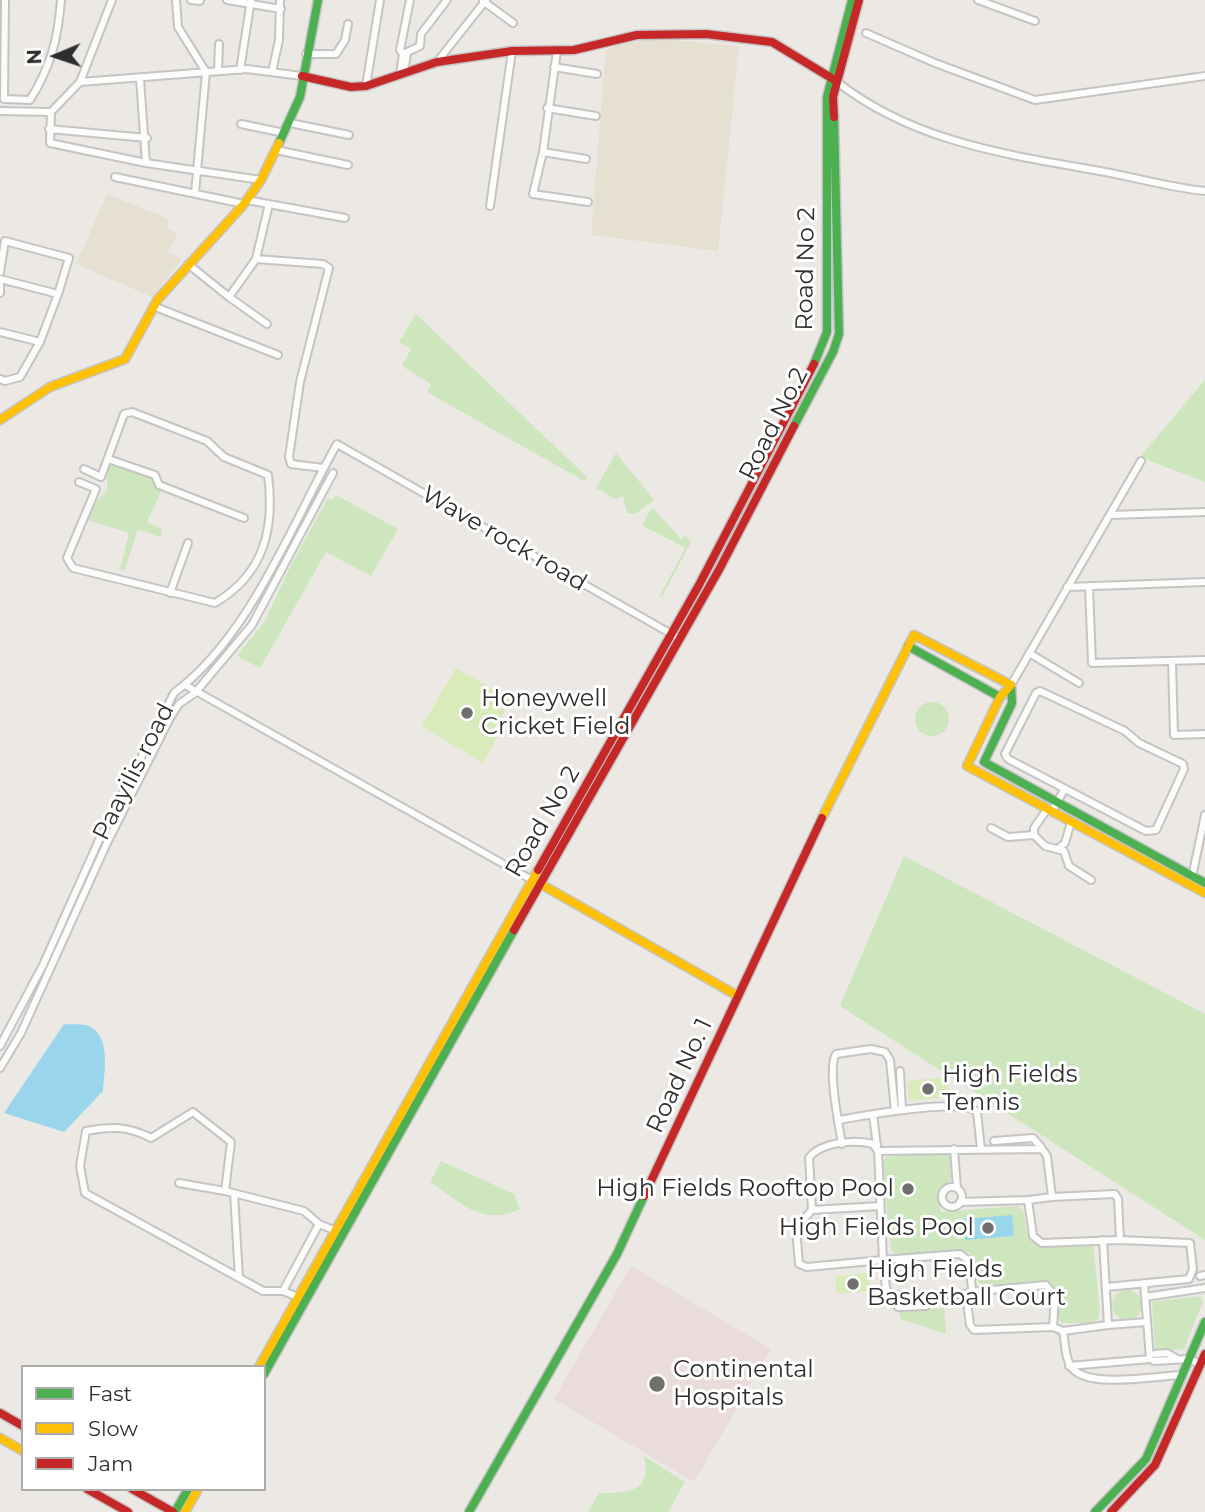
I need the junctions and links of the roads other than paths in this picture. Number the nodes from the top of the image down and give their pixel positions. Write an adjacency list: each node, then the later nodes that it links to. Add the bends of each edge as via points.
1 (5, 0): 2 (street, via 4,99 30,100 58,38)
2 (61, 0)
3 (112, 0): 40 (street)
4 (176, 0): 31 (street, via 178,27)
5 (191, 0): 15 (street)
6 (227, 0): 17 (street)
7 (280, 0): 18 (street)
8 (318, 0): 26 (street)
9 (380, 0): 41 (street)
10 (410, 0): 27 (street, via 400,50)
11 (447, 0): 27 (street, via 421,34 420,46)
12 (852, 0): 38 (street)
13 (859, 0): 38 (street)
14 (978, 0): 19 (street)
15 (200, 1)
16 (484, 1): 20 (street); 28 (street)
17 (251, 2): 18 (street); 30 (street)
18 (281, 9): 33 (street)
19 (1035, 21)
20 (513, 23)
21 (348, 24): 26 (street, via 336,54)
22 (866, 33): 37 (street, via 1035,100)
23 (219, 44): 32 (street)
24 (512, 51): 25 (street); 28 (street); 65 (street)
25 (557, 51): 29 (street); 38 (street, via 637,35 706,34 772,42)
26 (306, 54): 36 (street)
27 (405, 54): 34 (street)
28 (437, 62): 34 (street)
29 (554, 67): 35 (street); 42 (street)
30 (240, 70): 32 (street); 33 (street)
31 (206, 72): 32 (street); 39 (street); 57 (street)
32 (218, 72)
33 (272, 72): 36 (street)
34 (402, 73): 41 (street)
35 (597, 74)
36 (302, 76): 41 (street); 46 (street)
37 (1205, 76)
38 (833, 78): 60 (street, via 878,111 988,152); 93 (street, Road No.2, via 839,334); 100 (street, Road No 2, via 827,97 827,332)
39 (141, 79): 40 (street); 51 (street)
40 (80, 82): 44 (street)
41 (366, 86)
42 (547, 108): 45 (street); 53 (street)
43 (0, 111): 44 (street)
44 (51, 112): 48 (street)
45 (596, 116)
46 (290, 123): 49 (street); 50 (street)
47 (241, 124): 49 (street)
48 (49, 129): 51 (street); 55 (street, via 50,143)
49 (284, 133): 52 (street)
50 (349, 135)
51 (146, 138): 55 (street)
52 (276, 149): 56 (street); 59 (street)
53 (543, 152): 54 (street); 62 (street, via 533,194)
54 (586, 159)
55 (146, 163): 57 (street)
56 (348, 165)
57 (199, 171): 59 (street); 61 (street)
58 (115, 177): 61 (street)
59 (261, 180): 63 (street)
60 (1203, 189)
61 (195, 194): 63 (street)
62 (588, 201)
63 (245, 202): 64 (street); 68 (street)
64 (269, 204): 66 (street); 67 (street)
65 (489, 206)
66 (345, 218)
67 (256, 259): 72 (street); 84 (street, via 327,265 289,457 291,464)
68 (187, 264): 72 (street); 73 (street)
69 (0, 272): 71 (street, via 5,241 69,258)
70 (0, 286): 71 (street)
71 (58, 294): 76 (street)
72 (229, 297): 74 (street)
73 (153, 306): 77 (street); 79 (street, via 124,359 50,387)
74 (267, 324)
75 (0, 332): 76 (street)
76 (40, 342): 78 (street, via 20,377)
77 (278, 355)
78 (0, 379)
79 (0, 420)
80 (337, 444): 84 (street, Paayilis road); 100 (street, Wave rock road)
81 (108, 459): 86 (street); 91 (street, via 155,474 159,485); 97 (street, via 124,414 132,412 207,441 224,457 268,475 270,525 249,577 215,603)
82 (1141, 461): 90 (street)
83 (84, 468): 86 (street)
84 (323, 468): 98 (street, Paayilis road)
85 (333, 473): 99 (street, Paayilis road)
86 (101, 477): 88 (street)
87 (79, 482): 88 (street)
88 (96, 489): 97 (street, via 67,558 73,568)
89 (1205, 512): 90 (street)
90 (1110, 515): 96 (street)
91 (244, 518)
92 (188, 543): 97 (street)
93 (720, 568): 101 (street, Road No 2)
94 (1205, 583): 95 (street)
95 (1089, 586): 96 (street); 105 (street, via 1092,663)
96 (1067, 587): 103 (street)
97 (170, 593)
98 (244, 619): 99 (street); 107 (street, Paayilis road)
99 (252, 625): 109 (street, Paayilis road)
100 (671, 634): 101 (street, Wave rock road); 124 (street, Road No 2)
101 (679, 639): 124 (street, Road No 2)
102 (908, 646): 108 (street, Road No. 1, via 914,635); 110 (street); 127 (street, Road No. 1)
103 (1029, 653): 106 (street); 108 (street)
104 (1205, 660): 105 (street)
105 (1172, 661): 111 (street, via 1174,735)
106 (1079, 683)
107 (185, 685): 109 (street); 128 (street, Paayilis road, via 174,693)
108 (1011, 685): 110 (street); 114 (street, via 1012,703 984,762)
109 (195, 693): 124 (street); 129 (street, Paayilis road, via 179,704 170,718 107,843 21,1033)
110 (1000, 696): 116 (street, via 967,765)
111 (1205, 734)
112 (1054, 784): 113 (street); 113 (street, via 1005,754 1040,691 1179,760 1184,769 1151,833); 114 (street)
113 (1065, 790): 115 (street)
114 (1048, 797): 115 (street)
115 (1058, 802): 116 (street); 122 (street)
116 (1050, 810): 118 (street); 120 (street, via 1034,828)
117 (1205, 815): 122 (street)
118 (1071, 822): 121 (street); 126 (street)
119 (991, 828): 120 (street, via 1008,836)
120 (1034, 835): 121 (street, via 1045,846)
121 (1059, 848): 123 (street, via 1069,866)
122 (1192, 877): 125 (street)
123 (1091, 880)
124 (535, 881): 127 (street); 150 (street, Road No 2); 176 (street, Road No 2, via 480,994)
125 (1205, 883)
126 (1205, 892)
127 (738, 996): 189 (street, Road No. 1, via 610,1266)
128 (0, 1046)
129 (0, 1068)
130 (900, 1071): 131 (street)
131 (899, 1110): 132 (street); 133 (street, via 885,1052 871,1049 836,1054 832,1060); 138 (street, via 973,1108 979,1120)
132 (873, 1115): 133 (street); 136 (street)
133 (838, 1120): 135 (street)
134 (994, 1141): 139 (street, via 1033,1138)
135 (842, 1144): 136 (street, via 868,1142); 148 (street, via 818,1149 810,1158)
136 (877, 1148): 137 (street); 147 (street)
137 (954, 1149): 138 (street); 141 (street)
138 (981, 1149): 139 (street)
139 (1042, 1149): 144 (street)
140 (179, 1183): 142 (street)
141 (957, 1188): 146 (street); 146 (street, via 946,1188 942,1200 949,1206)
142 (225, 1191): 143 (street); 154 (street, via 231,1142 193,1112 151,1138 111,1126 86,1131 80,1167 85,1193)
143 (234, 1193): 149 (street, via 304,1211); 154 (street)
144 (1052, 1197): 145 (street); 152 (street, via 1115,1194)
145 (1028, 1200): 146 (street); 151 (street, via 1037,1241)
146 (960, 1202)
147 (880, 1206): 148 (street); 153 (street)
148 (812, 1210): 153 (street, via 796,1228 799,1264)
149 (319, 1224): 150 (street); 159 (street)
150 (336, 1231): 162 (street, Road No 2)
151 (1103, 1240): 152 (street); 156 (street)
152 (1119, 1240): 155 (street, via 1190,1243 1194,1269 1189,1279)
153 (883, 1260): 158 (street, via 960,1254 969,1261); 161 (street)
154 (239, 1278): 159 (street, via 262,1291)
155 (1144, 1283): 156 (street); 163 (street)
156 (1106, 1287): 167 (street)
157 (1205, 1288): 163 (street)
158 (972, 1289): 160 (street); 168 (street, via 1049,1286 1055,1297)
159 (283, 1291): 162 (street)
160 (966, 1294): 161 (street); 168 (street, via 970,1325 980,1333)
161 (890, 1295): 164 (street, via 898,1307)
162 (298, 1297): 174 (street, Road No 2)
163 (1145, 1297): 165 (street)
164 (926, 1306)
165 (1147, 1322): 167 (street); 175 (street, via 1150,1359)
166 (1205, 1322): 172 (street)
167 (1108, 1325): 169 (street)
168 (1053, 1327): 169 (street)
169 (1063, 1331): 175 (street)
170 (1205, 1354): 173 (street)
171 (1155, 1357): 172 (street)
172 (1189, 1359): 173 (street); 177 (street)
173 (1200, 1364): 191 (street, via 1155,1465)
174 (260, 1365)
175 (1069, 1366): 177 (street, via 1096,1380)
176 (266, 1370)
177 (1182, 1374): 190 (street, via 1146,1459)
178 (0, 1413): 179 (street)
179 (21, 1425)
180 (0, 1438): 181 (street)
181 (21, 1450)
182 (91, 1491): 186 (street)
183 (136, 1491): 187 (street)
184 (187, 1491): 187 (street)
185 (197, 1491): 188 (street)
186 (128, 1512)
187 (174, 1512)
188 (185, 1512)
189 (469, 1512)
190 (1095, 1512)
191 (1111, 1512)

